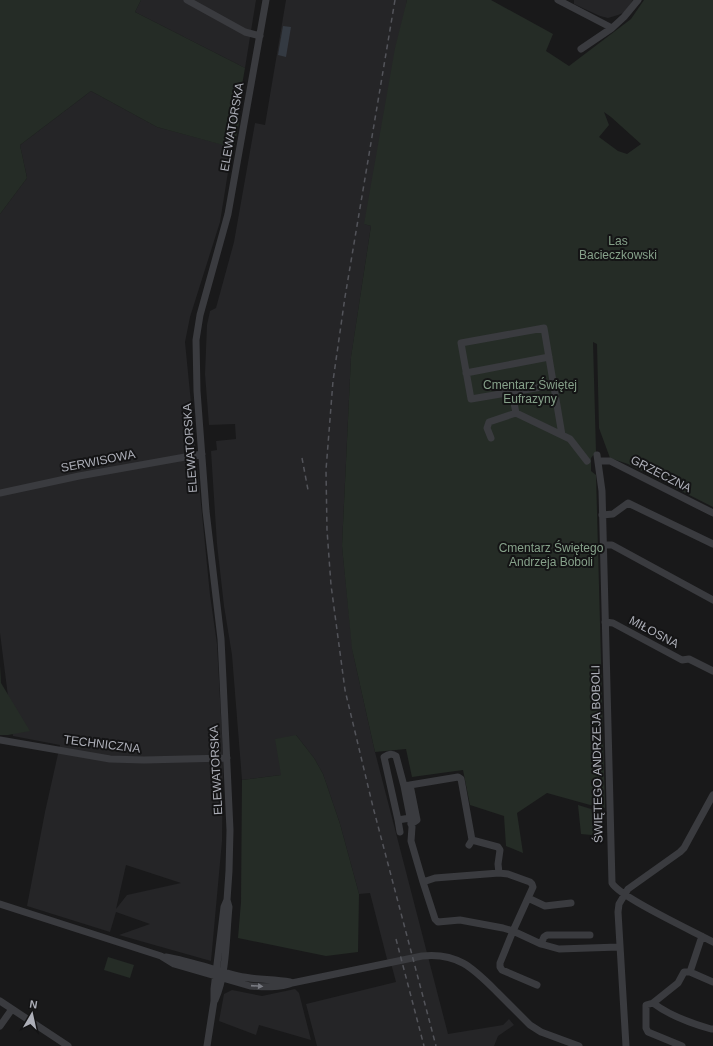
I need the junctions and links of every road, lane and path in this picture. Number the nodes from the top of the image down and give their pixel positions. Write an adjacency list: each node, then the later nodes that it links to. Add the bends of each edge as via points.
1 (187, 0): 6 (street, via 245,32)
2 (266, 0): 6 (street, ELEWATORSKA)
3 (558, 0): 5 (street)
4 (638, 0): 5 (street)
5 (612, 28): 7 (street)
6 (260, 36): 15 (street, ELEWATORSKA, via 228,214 199,319 196,340)
7 (581, 49)
8 (549, 357): 9 (street); 9 (street, via 544,328 461,343); 10 (street)
9 (466, 373): 11 (street, via 471,399)
10 (554, 385): 11 (street); 13 (street)
11 (512, 392): 12 (street)
12 (516, 413): 13 (street); 14 (street, via 489,422 486,428)
13 (562, 435): 17 (street, via 570,439)
14 (491, 438)
15 (202, 454): 18 (street, SERWISOWA); 27 (street, ELEWATORSKA, via 222,652)
16 (597, 458): 19 (street, GRZECZNA, via 610,461); 20 (street, ŚWIĘTEGO ANDRZEJA BOBOLI, via 601,479)
17 (587, 461)
18 (0, 493)
19 (713, 513)
20 (602, 515): 21 (street, via 613,514 628,502); 22 (street, ŚWIĘTEGO ANDRZEJA BOBOLI)
21 (713, 544)
22 (603, 545): 23 (street, via 612,545); 24 (street, ŚWIĘTEGO ANDRZEJA BOBOLI)
23 (713, 600)
24 (605, 622): 25 (street, MIŁOSNA, via 613,623 682,660 690,659); 35 (street, ŚWIĘTEGO ANDRZEJA BOBOLI, via 612,879 614,887)
25 (713, 671)
26 (0, 740): 27 (street, TECHNICZNA, via 110,759)
27 (227, 758): 46 (street, ELEWATORSKA, via 230,830 227,900 229,907)
28 (407, 786): 30 (street, via 396,756 388,754 384,757); 31 (street); 33 (street, via 458,777 461,779 470,843 498,847)
29 (713, 795): 35 (street, via 684,848 633,885)
30 (398, 820): 31 (street); 32 (street)
31 (411, 820): 34 (street, via 410,841)
32 (400, 832)
33 (500, 873): 34 (street, via 435,878); 36 (street, via 530,882 533,887)
34 (423, 882): 39 (street, via 438,922 460,920)
35 (624, 895): 41 (street); 44 (street, via 618,912)
36 (528, 898): 37 (street, via 545,906); 39 (street)
37 (571, 903)
38 (0, 904): 46 (street, via 161,956 174,964)
39 (513, 931): 43 (street); 48 (street, via 500,967)
40 (590, 935): 43 (street, via 547,935)
41 (702, 936): 42 (street); 45 (street)
42 (713, 942)
43 (542, 944): 44 (street, via 559,949)
44 (619, 947): 57 (street)
45 (690, 972): 47 (street); 50 (street, via 684,972 678,983)
46 (219, 974): 55 (street, ELEWATORSKA, via 214,989); 56 (street, via 292,983 422,956 440,955 454,958 472,967 530,1025 541,1032)
47 (713, 982)
48 (537, 985)
49 (0, 1001): 51 (street)
50 (653, 1003): 53 (street, via 666,1013 695,1025); 58 (street, via 646,1005 646,1031)
51 (12, 1009): 52 (street); 54 (street)
52 (0, 1026)
53 (713, 1029)
54 (68, 1046)
55 (207, 1046)
56 (579, 1046)
57 (626, 1046)
58 (682, 1046)

